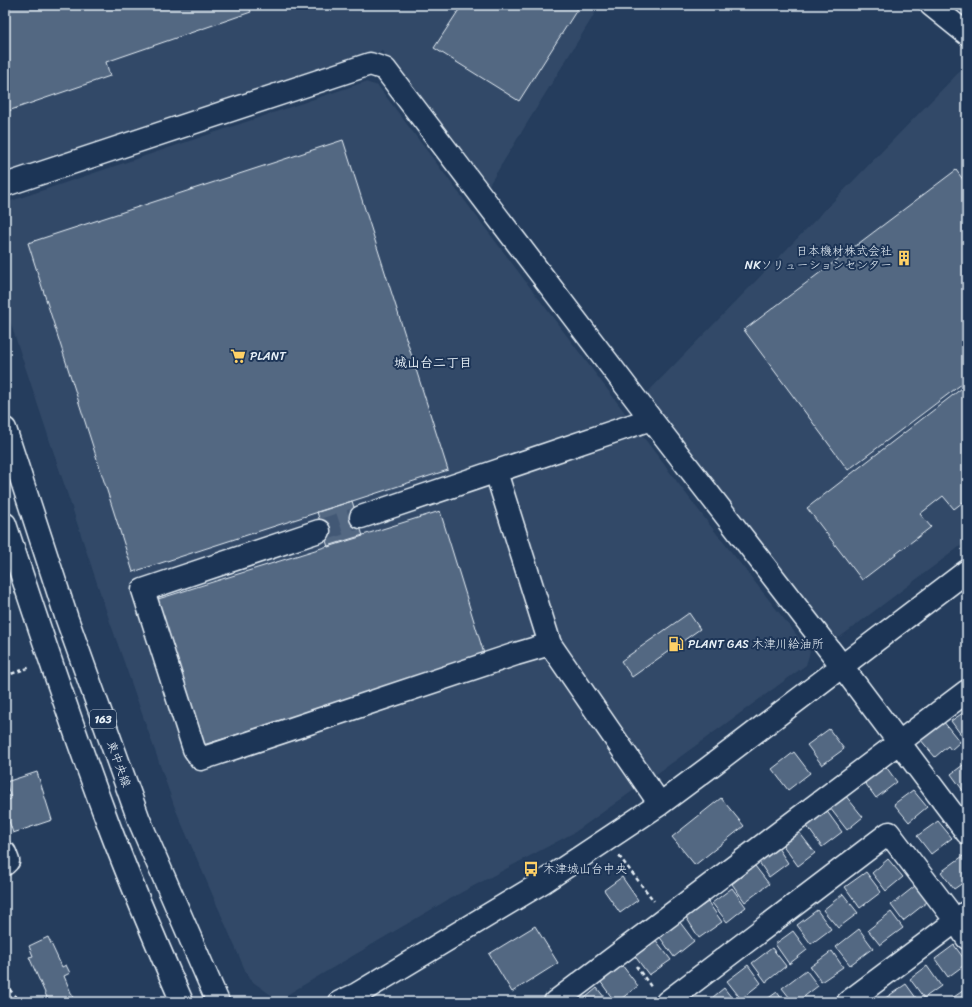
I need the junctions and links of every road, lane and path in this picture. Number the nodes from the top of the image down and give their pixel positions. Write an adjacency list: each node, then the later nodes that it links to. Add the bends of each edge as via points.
1 (931, 5): 2 (main road)
2 (967, 34)
3 (5, 185): 4 (main road, via 370,64 385,69)
4 (651, 419): 6 (main road); 13 (main road)
5 (5, 429): 29 (main road, 東中央線 / 163, via 67,618 139,820)
6 (496, 472): 7 (main road); 11 (main road)
7 (361, 517)
8 (5, 524): 12 (main road, 163)
9 (319, 531): 11 (main road, via 143,590 194,749 201,759)
10 (967, 571): 13 (main road)
11 (550, 644): 17 (main road)
12 (50, 660): 14 (path); 28 (main road, 163, via 105,816)
13 (842, 667): 16 (main road); 17 (main road)
14 (5, 676)
15 (967, 691): 16 (main road)
16 (899, 742): 18 (main road); 22 (main road)
17 (660, 804): 30 (main road, via 543,882)
18 (966, 830)
19 (5, 853): 21 (main road, via 8,861)
20 (619, 856): 22 (path)
21 (5, 864)
22 (666, 917): 24 (main road)
23 (963, 923): 26 (main road, via 889,832); 32 (main road)
24 (624, 950): 26 (path); 31 (main road)
25 (5, 984): 27 (path)
26 (674, 996)
27 (20, 1002)
28 (182, 1002)
29 (218, 1002)
30 (340, 1002)
31 (555, 1002)
32 (848, 1002)

